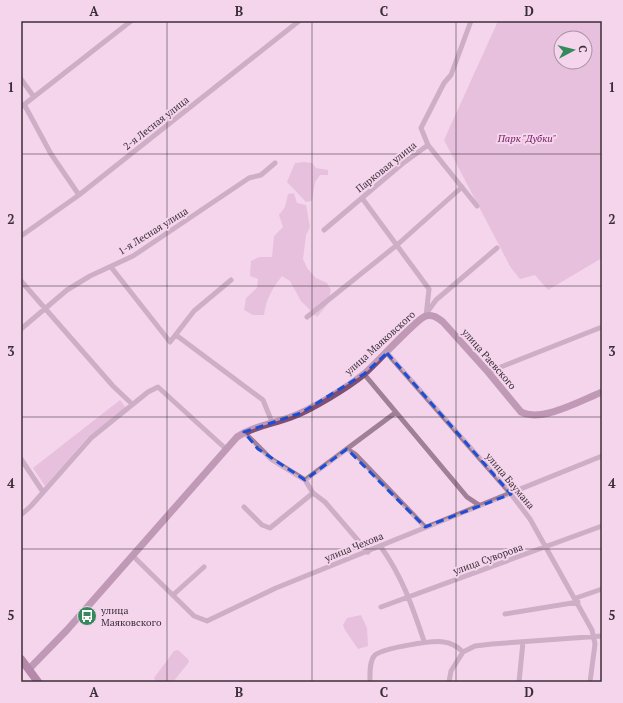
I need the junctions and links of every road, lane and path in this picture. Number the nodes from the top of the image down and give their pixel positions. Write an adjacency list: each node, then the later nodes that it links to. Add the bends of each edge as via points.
1 (131, 21): 5 (street)
2 (300, 21): 10 (street, 2-я Лесная улица)
3 (471, 21): 7 (street, Парковая улица, via 451,76 444,83 421,128)
4 (21, 79): 5 (street)
5 (34, 97): 6 (street)
6 (22, 106): 10 (street)
7 (428, 145): 9 (street); 11 (street, Парковая улица)
8 (275, 162): 17 (street, 1-я Лесная улица, via 261,175 249,178 134,256)
9 (462, 187): 12 (street); 15 (street)
10 (79, 195): 14 (street, 2-я Лесная улица)
11 (362, 198): 13 (street, Парковая улица); 15 (street)
12 (477, 206)
13 (324, 230)
14 (21, 236)
15 (397, 245): 21 (street, via 429,289); 22 (street)
16 (497, 248): 21 (street, улица Маяковского, via 436,300)
17 (111, 267): 20 (street, 1-я Лесная улица, via 67,290); 25 (street, via 170,342)
18 (231, 280): 25 (street, via 194,311)
19 (21, 281): 20 (street)
20 (46, 309): 24 (street, 1-я Лесная улица); 30 (street, via 113,386)
21 (426, 316): 26 (street, улица Маяковского); 27 (street, улица Раевского, via 436,317 443,322)
22 (307, 317)
23 (602, 327): 27 (street)
24 (21, 329)
25 (176, 335): 32 (street, via 263,400)
26 (387, 353): 28 (street, улица Маяковского); 41 (street, улица Баумана)
27 (488, 372): 29 (street, улица Раевского, via 521,412 528,416 550,413)
28 (364, 374): 31 (street); 32 (street, улица Маяковского, via 301,413)
29 (602, 392)
30 (132, 404): 34 (street, via 158,387); 39 (street, via 91,438)
31 (395, 413): 35 (street); 42 (street, via 467,497)
32 (272, 422): 33 (street, улица Маяковского)
33 (244, 432): 34 (street, улица Маяковского); 38 (street, via 271,459)
34 (226, 449): 50 (street, улица Маяковского)
35 (347, 449): 38 (street); 46 (street, via 355,454)
36 (602, 456): 41 (street, улица Чехова)
37 (21, 459): 39 (street)
38 (305, 480): 40 (street)
39 (43, 492): 44 (street)
40 (313, 493): 43 (street, via 270,528 262,525); 49 (street, via 325,502)
41 (511, 494): 42 (street, улица Чехова); 48 (street, улица Баумана)
42 (479, 505): 46 (street, улица Чехова)
43 (244, 507)
44 (21, 515)
45 (602, 526): 48 (street, улица Суворова)
46 (425, 527): 47 (street, улица Чехова)
47 (381, 546): 49 (street, улица Чехова); 54 (street, via 398,571)
48 (547, 547): 54 (street, улица Суворова); 55 (street, улица Баумана)
49 (368, 552): 53 (street, улица Чехова, via 276,588 207,621 194,616)
50 (132, 555): 53 (street, улица Чехова); 64 (street, улица Маяковского, via 67,630)
51 (204, 567): 53 (street)
52 (602, 589): 55 (street)
53 (173, 595)
54 (409, 596): 56 (street, улица Суворова); 60 (street)
55 (577, 600): 57 (street); 59 (street, улица Баумана)
56 (380, 607)
57 (505, 614)
58 (602, 636): 59 (street)
59 (594, 637): 61 (street); 69 (street)
60 (424, 642): 62 (street, via 445,642); 66 (street, via 375,655 371,661)
61 (523, 642): 62 (street, via 475,646); 68 (street)
62 (463, 652): 67 (street, via 451,671)
63 (21, 659): 64 (main road)
64 (29, 669): 65 (main road)
65 (38, 682)
66 (370, 682)
67 (448, 682)
68 (519, 682)
69 (590, 682)

